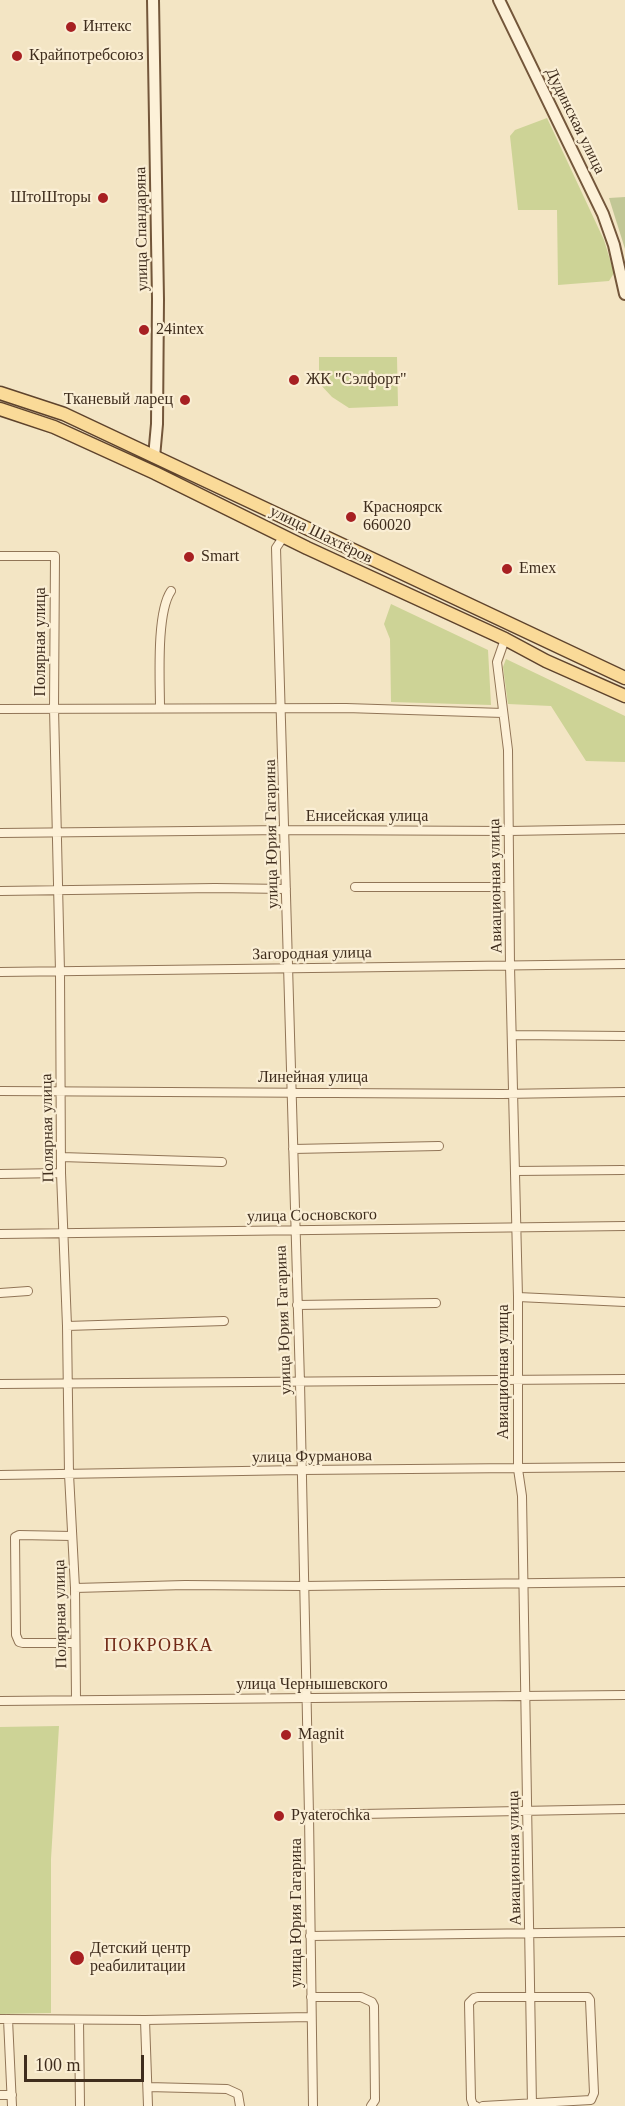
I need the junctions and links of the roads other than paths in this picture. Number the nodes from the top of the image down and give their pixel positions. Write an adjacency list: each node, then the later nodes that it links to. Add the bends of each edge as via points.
1 (153, 0): 6 (street, улица Спандаряна, via 158,299)
2 (499, 0): 3 (street, Дудинская улица, via 603,214)
3 (625, 294)
4 (0, 393): 6 (main road, улица Шахтёров, via 64,414)
5 (0, 409): 7 (main road, улица Шахтёров, via 54,427)
6 (154, 457): 11 (main road, улица Шахтёров)
7 (284, 536): 10 (main road, улица Шахтёров); 16 (street, улица Юрия Гагарина, via 276,548)
8 (0, 556): 13 (street, Полярная улица, via 55,556)
9 (171, 591): 14 (street, via 161,642)
10 (505, 639): 12 (main road, улица Шахтёров); 17 (street, Авиационная улица, via 497,662)
11 (625, 678)
12 (625, 696)
13 (54, 708): 14 (street); 15 (street); 21 (street, Полярная улица)
14 (160, 708): 16 (street)
15 (0, 709)
16 (282, 709): 17 (street); 19 (street, улица Юрия Гагарина)
17 (503, 712): 20 (street, Авиационная улица, via 508,750)
18 (625, 829): 20 (street, Енисейская улица)
19 (286, 830): 20 (street, Енисейская улица); 21 (street, Енисейская улица); 25 (street, улица Юрия Гагарина)
20 (509, 831): 24 (street, Авиационная улица)
21 (57, 832): 22 (street, Енисейская улица); 26 (street, Полярная улица)
22 (0, 833)
23 (355, 887): 24 (street)
24 (509, 887): 29 (street, Авиационная улица)
25 (286, 889): 26 (street); 30 (street, улица Юрия Гагарина)
26 (57, 890): 27 (street); 32 (street, Полярная улица)
27 (0, 891)
28 (625, 964): 29 (street, Загородная улица)
29 (510, 966): 30 (street, Загородная улица); 33 (street, Авиационная улица)
30 (288, 968): 32 (street, Загородная улица); 37 (street, улица Юрия Гагарина)
31 (0, 972): 32 (street, Загородная улица)
32 (60, 972): 36 (street, Полярная улица)
33 (513, 1035): 34 (street); 39 (street, Авиационная улица)
34 (625, 1036)
35 (0, 1091): 36 (street, Линейная улица)
36 (61, 1091): 37 (street, Линейная улица); 42 (street, Полярная улица)
37 (292, 1091): 39 (street, Линейная улица); 41 (street, улица Юрия Гагарина)
38 (625, 1092): 39 (street, Линейная улица)
39 (514, 1093): 45 (street, Авиационная улица)
40 (439, 1146): 41 (street)
41 (293, 1149): 50 (street, улица Юрия Гагарина)
42 (61, 1157): 43 (street); 46 (street, Полярная улица)
43 (222, 1162)
44 (623, 1170): 45 (street)
45 (515, 1171): 49 (street, Авиационная улица)
46 (61, 1173): 47 (street); 51 (street, Полярная улица)
47 (0, 1174)
48 (625, 1226): 49 (street, улица Сосновского)
49 (515, 1228): 50 (street, улица Сосновского); 55 (street, Авиационная улица)
50 (295, 1229): 51 (street, улица Сосновского); 58 (street, улица Юрия Гагарина)
51 (63, 1233): 52 (street, улица Сосновского); 60 (street, Полярная улица)
52 (0, 1234)
53 (28, 1291): 54 (street)
54 (0, 1293)
55 (518, 1297): 56 (street); 62 (street, Авиационная улица)
56 (625, 1302)
57 (436, 1303): 58 (street)
58 (297, 1305): 63 (street, улица Юрия Гагарина)
59 (224, 1321): 60 (street)
60 (68, 1326): 65 (street, Полярная улица)
61 (625, 1379): 62 (street)
62 (518, 1380): 63 (street); 67 (street, Авиационная улица)
63 (300, 1382): 65 (street); 68 (street, улица Юрия Гагарина)
64 (0, 1384): 65 (street)
65 (68, 1384): 69 (street, Полярная улица)
66 (625, 1467): 67 (street, улица Фурманова)
67 (519, 1469): 68 (street, улица Фурманова); 73 (street, Авиационная улица)
68 (302, 1470): 69 (street, улица Фурманова); 74 (street, улица Юрия Гагарина)
69 (69, 1474): 70 (street, улица Фурманова); 71 (street, Полярная улица)
70 (0, 1475)
71 (72, 1536): 75 (street, Полярная улица); 76 (street, via 15,1537 16,1635 23,1643)
72 (625, 1582): 73 (street)
73 (523, 1583): 74 (street); 78 (street, Авиационная улица)
74 (303, 1586): 75 (street); 79 (street, улица Юрия Гагарина)
75 (75, 1588): 76 (street, Полярная улица)
76 (75, 1643): 80 (street, Полярная улица)
77 (625, 1695): 78 (street, улица Чернышевского)
78 (525, 1696): 79 (street, улица Чернышевского); 83 (street, Авиационная улица)
79 (307, 1699): 80 (street, улица Чернышевского); 84 (street, улица Юрия Гагарина)
80 (76, 1700): 81 (street, улица Чернышевского)
81 (0, 1701)
82 (625, 1809): 83 (street)
83 (527, 1810): 84 (street); 86 (street, Авиационная улица)
84 (309, 1815): 87 (street, улица Юрия Гагарина)
85 (625, 1932): 86 (street)
86 (530, 1935): 87 (street); 89 (street, Авиационная улица)
87 (310, 1936): 88 (street, улица Юрия Гагарина)
88 (311, 1997): 90 (street, улица Юрия Гагарина); 103 (street, via 361,1997 372,2002 375,2100)
89 (531, 1997): 97 (street, Авиационная улица); 97 (street, via 585,1996 590,2000 594,2093 588,2101); 104 (street, via 478,1997 469,2003 471,2099)
90 (311, 2018): 93 (street); 102 (street, улица Юрия Гагарина)
91 (4, 2019): 92 (street); 96 (street)
92 (79, 2020): 93 (street); 99 (street)
93 (145, 2020): 94 (street)
94 (148, 2087): 100 (street); 101 (street, via 227,2089 238,2094)
95 (0, 2095): 96 (street)
96 (12, 2095): 98 (street)
97 (532, 2105): 105 (street)
98 (12, 2106)
99 (80, 2106)
100 (148, 2106)
101 (240, 2106)
102 (313, 2106)
103 (370, 2106)
104 (476, 2106)
105 (483, 2106)

